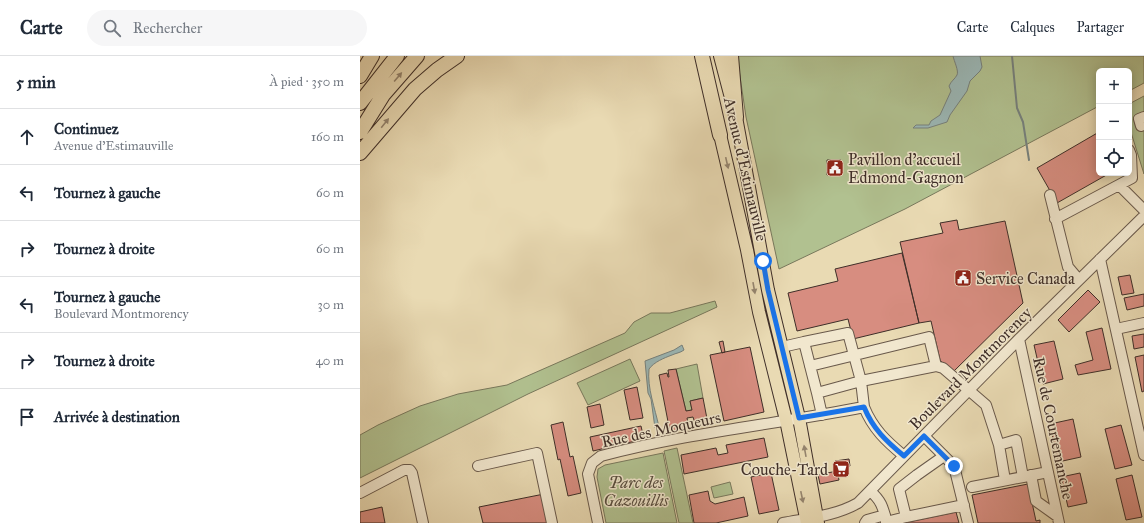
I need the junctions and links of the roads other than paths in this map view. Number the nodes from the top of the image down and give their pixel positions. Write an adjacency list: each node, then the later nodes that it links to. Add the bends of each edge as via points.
1 (372, 56): 9 (highway)
2 (397, 56): 10 (highway)
3 (417, 56): 12 (highway, one-way to 3, via 383,95)
4 (457, 56): 14 (highway, one-way to 4, via 415,89)
5 (702, 56): 13 (highway)
6 (705, 56): 13 (main road, Avenue d'Estimauville)
7 (720, 56): 11 (main road, Avenue d'Estimauville)
8 (731, 56): 11 (highway)
9 (360, 76)
10 (360, 103)
11 (736, 117): 27 (main road, Avenue d'Estimauville, via 768,290)
12 (360, 132)
13 (720, 134): 37 (main road, Avenue d'Estimauville, one-way to 37, via 759,312)
14 (360, 153)
15 (1132, 176): 16 (street)
16 (1119, 185): 18 (street); 20 (street)
17 (1050, 195): 20 (street)
18 (1144, 210)
19 (1144, 216): 21 (street, Boulevard Montmorency)
20 (1055, 219): 22 (street, via 1068,267)
21 (1100, 259): 22 (street, Boulevard Montmorency); 24 (street)
22 (1079, 280): 25 (street, Boulevard Montmorency)
23 (1144, 323): 24 (street)
24 (1116, 329): 40 (street)
25 (1019, 339): 32 (street, Boulevard Montmorency); 44 (street, Rue de Courtemanche)
26 (804, 342): 27 (street); 28 (street, via 848,333); 29 (street)
27 (782, 347): 36 (main road, Avenue d'Estimauville)
28 (854, 355): 29 (street); 30 (street, via 930,337); 31 (street)
29 (810, 366): 33 (street)
30 (936, 366): 31 (street); 32 (street, via 943,368)
31 (861, 381): 33 (street); 34 (street)
32 (969, 391): 38 (street, Boulevard Montmorency); 39 (street, via 986,404)
33 (817, 393): 35 (street)
34 (864, 407): 35 (street, Rue des Moqueurs); 41 (street, via 870,421 886,441)
35 (822, 415): 36 (street, Rue des Moqueurs)
36 (799, 418): 37 (street, Rue des Moqueurs); 54 (main road, Avenue d'Estimauville, one-way to 36)
37 (786, 420): 54 (main road, Avenue d'Estimauville, one-way to 54); 57 (street, Rue des Moqueurs, via 706,434 599,458 591,466 588,476)
38 (924, 436): 41 (street, Boulevard Montmorency); 42 (street)
39 (999, 445): 45 (street, via 1016,440); 46 (street)
40 (1144, 455)
41 (904, 456): 48 (street, Boulevard Montmorency)
42 (944, 456): 50 (street, via 954,466); 51 (street, via 900,490)
43 (478, 466): 56 (street, via 537,453)
44 (1048, 472): 45 (street); 52 (street, Rue de Courtemanche)
45 (1027, 476): 46 (street); 52 (street, via 1036,501)
46 (1005, 480): 47 (street)
47 (972, 487)
48 (870, 491): 53 (street, via 883,506); 54 (street, Boulevard Montmorency, via 846,510)
49 (360, 493): 55 (street, via 404,470 410,470)
50 (964, 505): 51 (street); 60 (street)
51 (906, 517): 53 (street)
52 (1058, 519)
53 (886, 520): 59 (street, via 867,520)
54 (812, 521): 58 (street, Boulevard Montmorency)
55 (423, 523)
56 (552, 523)
57 (598, 523)
58 (783, 523)
59 (865, 523)
60 (968, 523)

